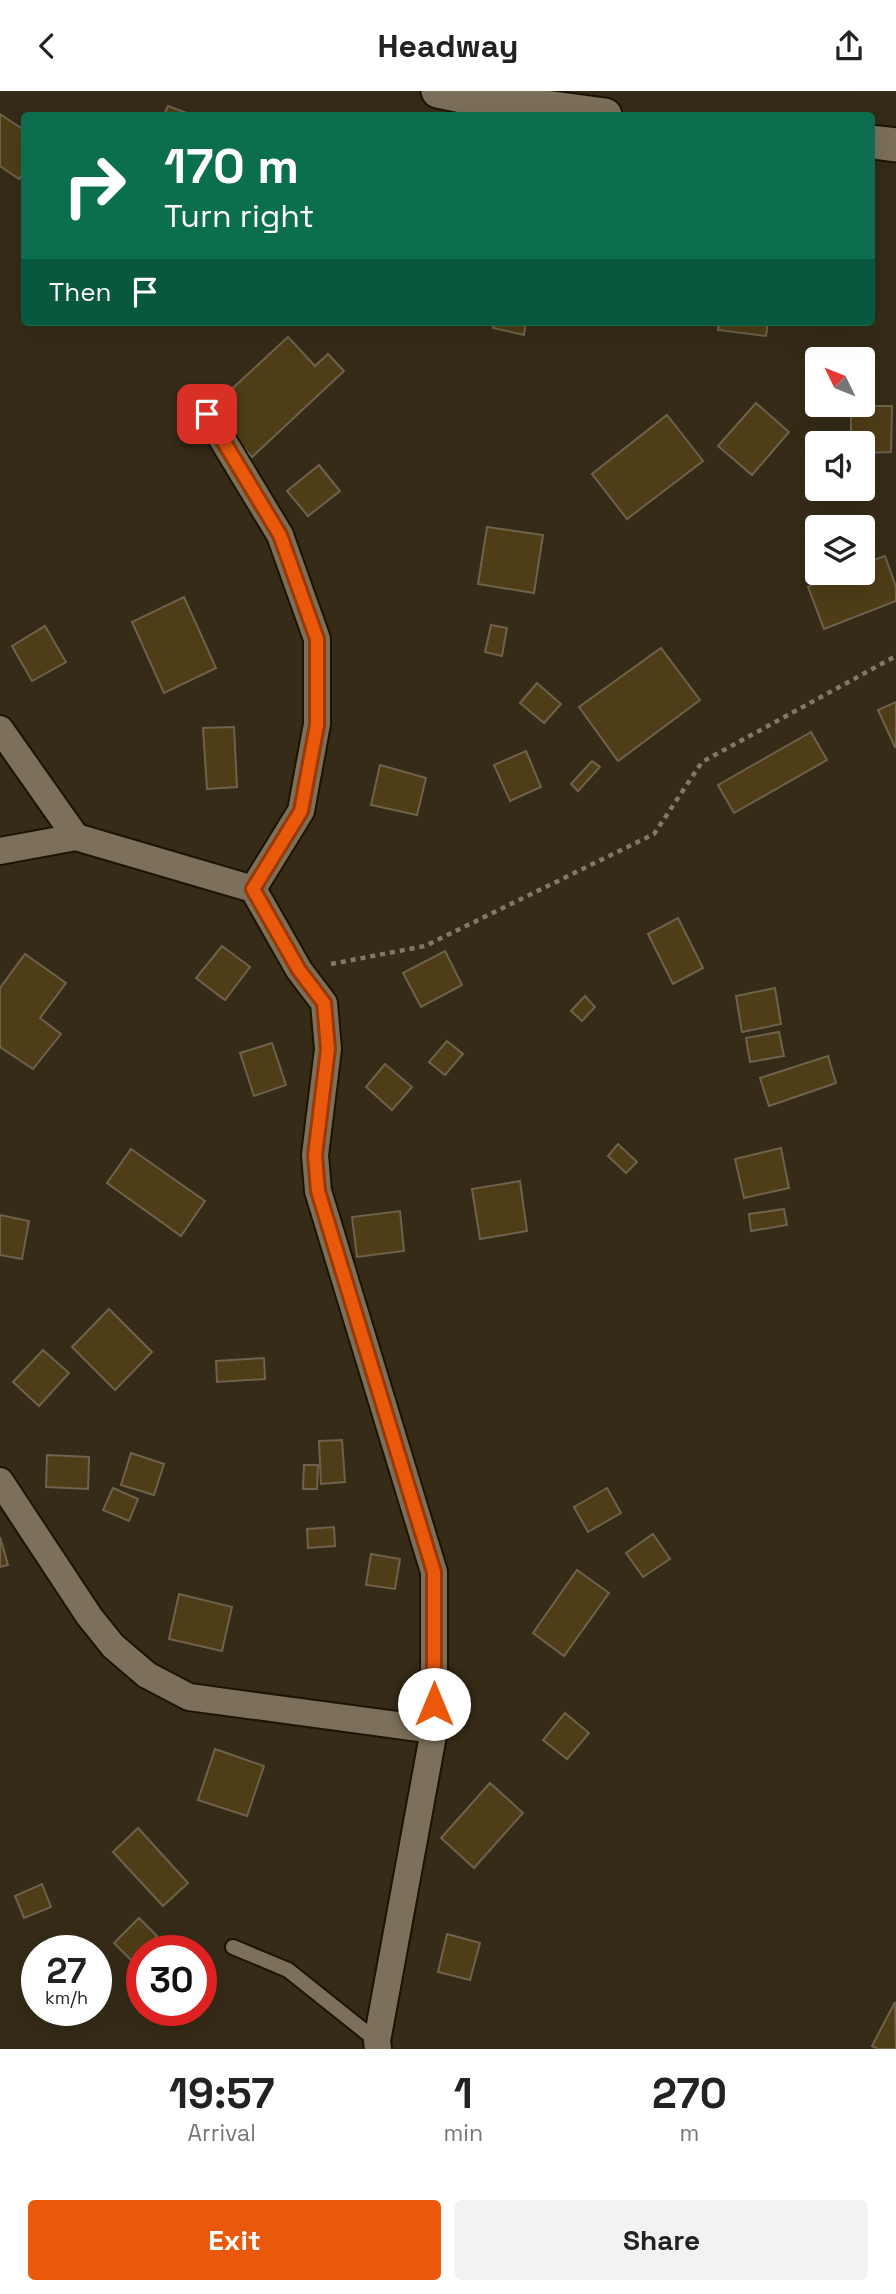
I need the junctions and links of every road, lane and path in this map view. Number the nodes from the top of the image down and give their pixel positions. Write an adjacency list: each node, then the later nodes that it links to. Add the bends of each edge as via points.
1 (438, 91): 2 (street)
2 (582, 112)
3 (875, 142): 4 (street)
4 (896, 145)
5 (207, 414): 10 (street, via 280,535 317,639 317,725 301,811)
6 (896, 656): 11 (path, via 702,762 654,834 425,946)
7 (0, 729): 8 (street)
8 (76, 838): 9 (street); 10 (street)
9 (0, 851)
10 (253, 889): 11 (street)
11 (299, 970): 13 (street, via 324,1003 328,1049 315,1155 318,1191 434,1572)
12 (0, 1481): 13 (street, via 89,1616 113,1646 147,1675 189,1697)
13 (434, 1730): 15 (street)
14 (233, 1947): 15 (lane, via 288,1970)
15 (378, 2045)

